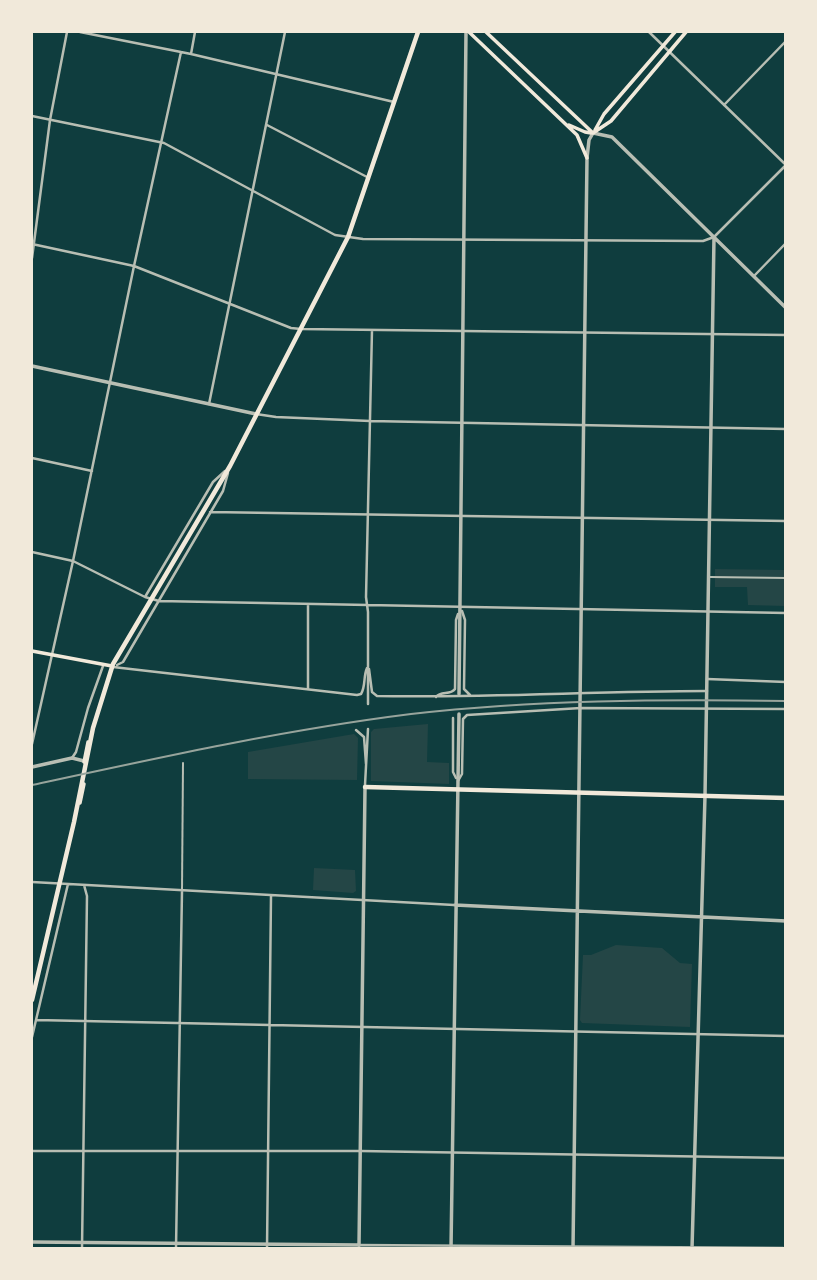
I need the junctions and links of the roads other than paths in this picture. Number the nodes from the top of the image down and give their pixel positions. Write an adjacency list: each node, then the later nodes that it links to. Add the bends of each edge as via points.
1 (67, 32): 21 (street)
2 (80, 32): 14 (street)
3 (195, 32): 15 (street)
4 (285, 32): 16 (street)
5 (418, 32): 17 (main road)
6 (468, 32): 20 (main road); 31 (street)
7 (486, 32): 23 (main road)
8 (649, 32): 12 (street)
9 (675, 32): 12 (main road)
10 (685, 32): 13 (main road)
11 (786, 41): 18 (street)
12 (663, 45): 13 (street); 23 (main road)
13 (669, 51): 18 (street); 23 (main road, via 611,121)
14 (181, 52): 15 (street); 24 (street)
15 (191, 54): 16 (street)
16 (276, 76): 17 (street); 22 (street)
17 (394, 102): 27 (main road)
18 (724, 104): 26 (street)
19 (32, 116): 21 (street)
20 (561, 119): 23 (main road); 25 (main road, via 581,140)
21 (50, 120): 24 (street); 34 (street)
22 (266, 125): 27 (street); 28 (street)
23 (593, 133): 25 (street); 30 (street, via 612,137)
24 (161, 142): 28 (street); 36 (street)
25 (587, 158): 32 (street)
26 (785, 165): 30 (street)
27 (370, 179): 29 (main road)
28 (253, 190): 29 (street, via 335,235); 38 (street)
29 (348, 237): 31 (street); 40 (main road)
30 (714, 237): 32 (street, via 703,241); 37 (street); 44 (street)
31 (465, 239): 32 (street); 42 (street)
32 (587, 240): 43 (street)
33 (786, 243): 37 (street)
34 (32, 244): 35 (street); 36 (street)
35 (32, 258)
36 (134, 266): 38 (street); 47 (street)
37 (753, 276): 39 (street)
38 (229, 302): 40 (street); 48 (street)
39 (786, 308)
40 (301, 329): 41 (street); 49 (main road)
41 (372, 330): 42 (street); 50 (street)
42 (464, 332): 43 (street); 51 (street)
43 (586, 333): 44 (street); 52 (street)
44 (711, 334): 45 (street); 53 (street)
45 (786, 335)
46 (32, 366): 47 (street)
47 (111, 384): 48 (street); 57 (street)
48 (209, 404): 49 (street)
49 (256, 414): 50 (street); 56 (main road)
50 (370, 421): 51 (street); 59 (street)
51 (463, 422): 52 (street); 60 (street)
52 (585, 424): 53 (street); 61 (street)
53 (710, 428): 54 (street); 62 (street)
54 (786, 429)
55 (32, 458): 57 (street)
56 (230, 466): 58 (street, via 223,491); 68 (street, via 213,482); 121 (main road, via 117,655 104,686)
57 (92, 471): 65 (street)
58 (210, 512): 59 (street); 69 (street)
59 (367, 515): 60 (street); 71 (street)
60 (461, 516): 61 (street); 72 (street)
61 (584, 518): 62 (street); 73 (street)
62 (709, 520): 63 (street); 66 (street)
63 (786, 521)
64 (32, 552): 65 (street)
65 (73, 561): 68 (street); 77 (street)
66 (709, 577): 67 (street); 74 (street)
67 (786, 578)
68 (147, 598): 69 (street); 80 (street, via 150,605)
69 (159, 601): 70 (street); 80 (street, via 123,663)
70 (308, 604): 71 (street); 83 (street)
71 (367, 605): 72 (street); 79 (street)
72 (461, 608): 73 (street); 86 (street); 87 (street, via 456,620 455,689); 88 (street, via 465,620 464,689)
73 (582, 609): 74 (street); 84 (street)
74 (708, 612): 75 (street); 81 (street)
75 (786, 613)
76 (32, 651): 77 (main road)
77 (52, 655): 78 (main road); 97 (street)
78 (103, 665): 80 (main road); 99 (street)
79 (368, 666): 83 (street, via 361,694); 87 (street, via 373,694); 89 (street)
80 (113, 667): 83 (street); 100 (main road)
81 (707, 680): 82 (street); 85 (street)
82 (786, 681)
83 (307, 689)
84 (582, 691): 85 (street); 88 (street); 91 (street)
85 (707, 691): 90 (street)
86 (457, 696): 87 (street); 88 (street)
87 (436, 697)
88 (473, 697)
89 (368, 704)
90 (707, 707): 91 (street); 92 (street); 108 (street)
91 (581, 708): 104 (street, via 465,717); 107 (street)
92 (786, 709)
93 (459, 714): 104 (street)
94 (453, 719): 104 (street, via 453,772)
95 (368, 729): 102 (street)
96 (356, 730): 102 (street, via 364,738)
97 (33, 731): 98 (street)
98 (32, 744)
99 (72, 758): 100 (street); 103 (street)
100 (84, 761): 111 (main road, via 82,795)
101 (183, 763): 114 (street)
102 (366, 764): 105 (street)
103 (32, 767)
104 (458, 781): 106 (street)
105 (365, 787): 106 (main road); 116 (street)
106 (458, 790): 107 (main road); 117 (street)
107 (579, 793): 108 (main road); 118 (street)
108 (705, 796): 109 (main road); 119 (street)
109 (786, 798)
110 (32, 882): 111 (street)
111 (61, 883): 112 (street)
112 (68, 884): 113 (street); 122 (street)
113 (84, 885): 114 (street); 123 (street)
114 (182, 891): 115 (street); 124 (street)
115 (271, 896): 116 (street); 125 (street)
116 (364, 900): 117 (street); 126 (street)
117 (455, 905): 118 (street); 127 (street)
118 (576, 912): 119 (street); 128 (street)
119 (701, 918): 120 (street); 129 (street)
120 (786, 921)
121 (32, 1000)
122 (36, 1020): 123 (street); 131 (street)
123 (85, 1022): 124 (street); 132 (street)
124 (180, 1024): 125 (street); 133 (street)
125 (271, 1026): 126 (street); 136 (street)
126 (362, 1027): 127 (street); 134 (street)
127 (454, 1031): 128 (street); 137 (street)
128 (575, 1032): 129 (street); 138 (street)
129 (699, 1034): 130 (street); 139 (street)
130 (786, 1036)
131 (32, 1037)
132 (84, 1151): 133 (street); 135 (street); 141 (street)
133 (177, 1151): 136 (street); 143 (street)
134 (361, 1151): 136 (street); 137 (street); 145 (street)
135 (32, 1152)
136 (268, 1152): 144 (street)
137 (452, 1153): 138 (street); 147 (street)
138 (573, 1154): 139 (street); 148 (street)
139 (695, 1157): 140 (street); 149 (street)
140 (786, 1158)
141 (82, 1241): 142 (street); 143 (street); 146 (street)
142 (32, 1242)
143 (176, 1246): 144 (street)
144 (267, 1246): 145 (street)
145 (359, 1247): 147 (street)
146 (82, 1248)
147 (451, 1248): 148 (street)
148 (573, 1248): 149 (street)
149 (692, 1248): 150 (street)
150 (783, 1248)

